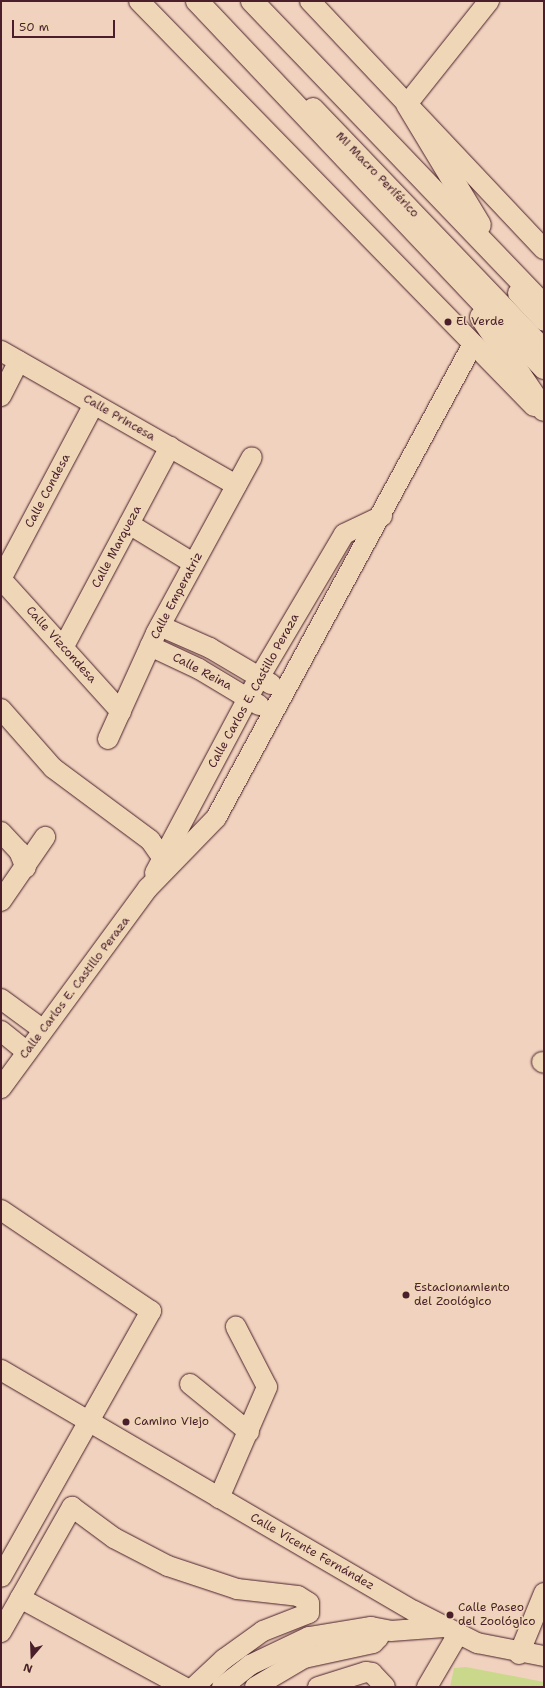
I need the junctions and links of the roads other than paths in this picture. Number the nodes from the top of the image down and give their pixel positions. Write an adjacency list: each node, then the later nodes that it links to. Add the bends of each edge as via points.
1 (139, 1): 14 (street)
2 (197, 1): 11 (highway)
3 (210, 1): 15 (street, Mi Macro Periférico)
4 (242, 1): 13 (street, Mi Macro Periférico)
5 (252, 1): 10 (highway)
6 (310, 1): 8 (street)
7 (489, 1): 8 (street)
8 (407, 104): 9 (street); 10 (highway)
9 (544, 249)
10 (504, 264): 12 (highway)
11 (445, 265): 18 (highway); 21 (highway)
12 (544, 305)
13 (544, 321)
14 (473, 344): 22 (street); 26 (street, Calle Carlos E. Castillo Peraza)
15 (544, 349)
16 (1, 351): 17 (street, Calle Princesa)
17 (19, 361): 19 (street); 20 (street, Calle Princesa)
18 (544, 368)
19 (1, 396)
20 (94, 404): 23 (street, Calle Princesa); 29 (street, Calle Condesa)
21 (544, 410)
22 (544, 416)
23 (170, 447): 25 (street, Calle Princesa); 27 (street, Calle Marqueza)
24 (252, 457): 25 (street, Calle Emperatriz)
25 (236, 485): 28 (street, Calle Emperatriz)
26 (382, 516): 35 (street, Calle Carlos E. Castillo Peraza, via 344,534); 36 (street, Calle Carlos E. Castillo Peraza)
27 (129, 524): 28 (street); 32 (street, Calle Marqueza)
28 (193, 563): 30 (street, Calle Emperatriz)
29 (1, 579): 32 (street, Calle Vizcondesa)
30 (160, 626): 31 (street, Calle Emperatriz); 33 (street, Calle Reina)
31 (150, 646): 34 (street, Calle Reina); 39 (street, Calle Emperatriz)
32 (63, 648): 39 (street, Calle Vizcondesa)
33 (210, 648): 34 (street); 35 (street, Calle Reina)
34 (199, 669): 37 (street, Calle Reina)
35 (260, 677): 36 (street, Calle Reina); 37 (street, Calle Carlos E. Castillo Peraza)
36 (282, 692): 40 (street, Calle Carlos E. Castillo Peraza)
37 (248, 698): 40 (street, Calle Reina); 44 (street, Calle Carlos E. Castillo Peraza)
38 (1, 709): 44 (street, via 53,768 150,840)
39 (121, 712): 41 (street, Calle Emperatriz)
40 (272, 713): 44 (street, Calle Carlos E. Castillo Peraza, via 216,818)
41 (108, 739)
42 (1, 832): 45 (street, via 19,851)
43 (45, 837): 45 (street)
44 (165, 862): 48 (street, Calle Carlos E. Castillo Peraza)
45 (26, 868): 46 (street)
46 (1, 901)
47 (4, 1007): 48 (street)
48 (42, 1029): 50 (street, Calle Carlos E. Castillo Peraza)
49 (1, 1031): 50 (street)
50 (26, 1051): 51 (street, Calle Carlos E. Castillo Peraza)
51 (1, 1088)
52 (1, 1210): 56 (street, via 151,1311 96,1406)
53 (236, 1327): 57 (street, via 267,1387)
54 (1, 1370): 56 (street, Calle Vicente Fernández)
55 (190, 1384): 57 (street)
56 (91, 1422): 58 (street, Calle Vicente Fernández); 59 (street)
57 (249, 1432): 58 (street)
58 (219, 1498): 62 (street, Calle Vicente Fernández)
59 (1, 1578)
60 (544, 1593): 65 (street)
61 (20, 1598): 63 (street); 67 (street); 68 (street, via 72,1507 140,1553 223,1585 298,1596 311,1609 309,1613 263,1631 224,1658)
62 (451, 1630): 64 (street); 65 (street, Calle Vicente Fernández); 74 (street)
63 (1, 1632)
64 (385, 1634): 69 (street, via 371,1627 333,1631 292,1643 250,1665); 70 (street, via 319,1647 271,1668); 71 (street, via 373,1643 304,1658)
65 (519, 1654): 66 (street, Calle Vicente Fernández)
66 (544, 1656)
67 (173, 1684)
68 (194, 1687)
69 (222, 1687)
70 (244, 1687)
71 (255, 1687)
72 (318, 1687): 73 (street, via 366,1672 372,1673)
73 (385, 1687)
74 (427, 1687)

